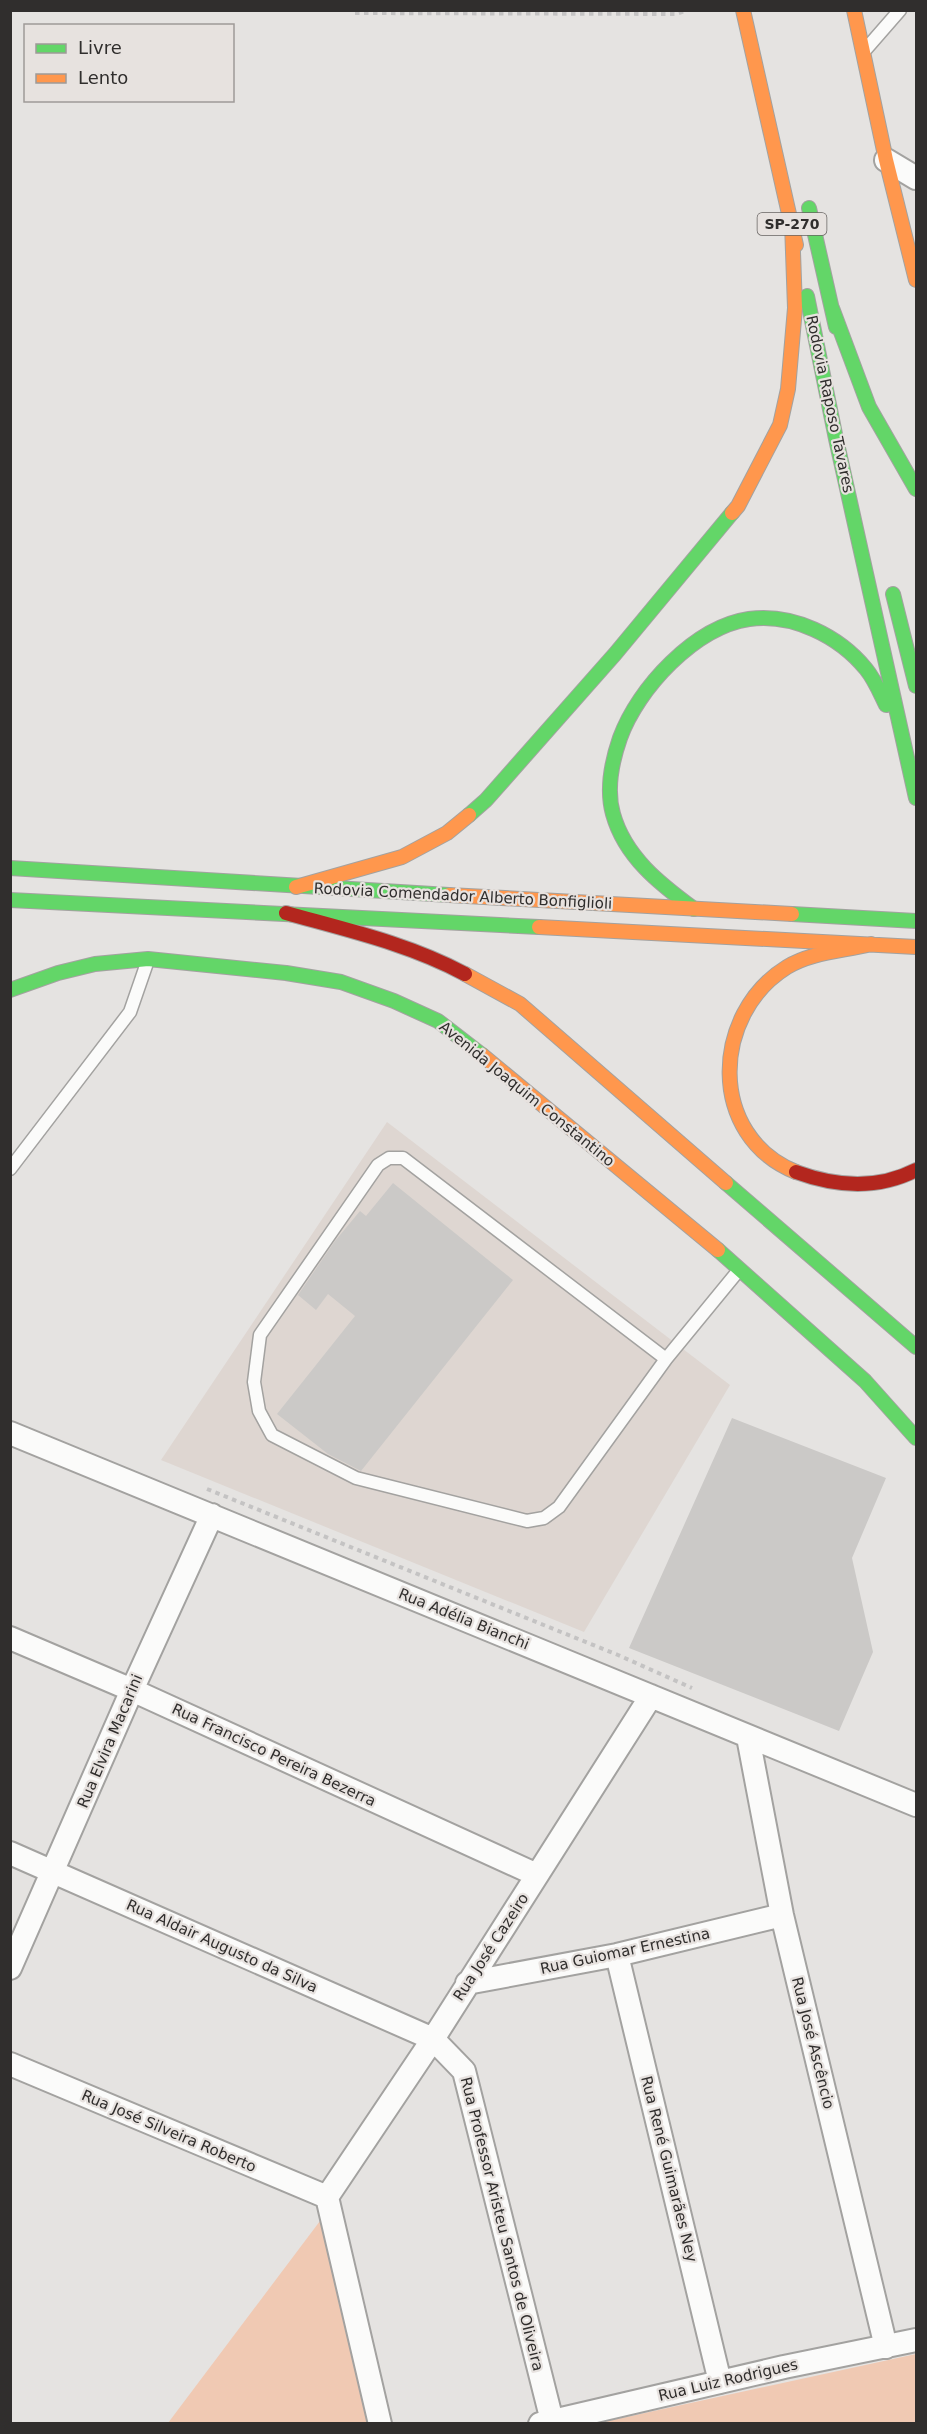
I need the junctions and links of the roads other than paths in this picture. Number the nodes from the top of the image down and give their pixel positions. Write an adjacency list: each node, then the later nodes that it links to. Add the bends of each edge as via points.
1 (743, 10): 8 (main road, Rodovia Raposo Tavares / SP-270)
2 (854, 10): 4 (main road)
3 (900, 10): 4 (lane)
4 (863, 52): 5 (main road)
5 (886, 160): 6 (street); 9 (main road)
6 (916, 178)
7 (806, 194): 10 (main road, Rodovia Raposo Tavares / SP-270)
8 (792, 224): 15 (main road, Rodovia Raposo Tavares / SP-270); 18 (main road, via 795,308 788,389 780,425 738,506 486,800 447,833 402,857)
9 (916, 280)
10 (832, 308): 11 (main road, Rodovia Raposo Tavares / SP-270); 12 (main road, via 870,407)
11 (851, 400)
12 (916, 489)
13 (891, 583): 14 (main road)
14 (916, 686)
15 (903, 736): 16 (main road, Rodovia Raposo Tavares / SP-270); 20 (main road, via 867,670 840,645 812,628 784,620 749,619 716,631 691,646 643,693 626,722 614,753 610,786 614,816 633,855 653,879)
16 (916, 798)
17 (10, 868): 18 (main road, Rodovia Comendador Alberto Bonfiglioli)
18 (296, 887): 20 (main road, Rodovia Comendador Alberto Bonfiglioli)
19 (10, 900): 21 (main road, Rodovia Comendador Alberto Bonfiglioli)
20 (694, 909): 22 (main road, Rodovia Comendador Alberto Bonfiglioli)
21 (286, 913): 23 (main road, Rodovia Comendador Alberto Bonfiglioli); 30 (main road, via 424,955 520,1004)
22 (916, 921)
23 (871, 944): 24 (main road, Rodovia Comendador Alberto Bonfiglioli); 28 (main road, via 799,961 773,976 749,1001 740,1017 727,1071 743,1127 759,1149 799,1173 835,1183 877,1185 905,1178)
24 (916, 947)
25 (148, 959): 26 (main road, Avenida Joaquim Constantino, via 58,973); 27 (lane, via 130,1012); 29 (main road, Avenida Joaquim Constantino, via 341,982 394,1000 438,1021 505,1072)
26 (10, 990)
27 (10, 1169)
28 (916, 1170)
29 (740, 1269): 31 (lane); 33 (main road, Avenida Joaquim Constantino, via 865,1382)
30 (916, 1347)
31 (666, 1359): 31 (lane, via 403,1158 389,1158 378,1165 260,1335 254,1382 259,1411 272,1435 356,1478 527,1521 544,1518 558,1507)
32 (10, 1433): 34 (street, Rua Adélia Bianchi)
33 (916, 1438)
34 (212, 1515): 36 (street, Rua Elvira Macarini); 37 (street, Rua Adélia Bianchi)
35 (10, 1638): 36 (street, Rua Francisco Pereira Bezerra)
36 (132, 1690): 41 (street, Rua Elvira Macarini); 42 (street, Rua Francisco Pereira Bezerra)
37 (651, 1696): 38 (street, Rua Adélia Bianchi); 42 (street, Rua José Cazeiro)
38 (748, 1737): 39 (street, Rua Adélia Bianchi); 43 (street, Rua José Ascêncio)
39 (916, 1804)
40 (10, 1853): 41 (street, Rua Aldair Augusto da Silva)
41 (54, 1872): 45 (street, Rua Elvira Macarini); 47 (street, Rua Aldair Augusto da Silva)
42 (537, 1875): 46 (street, Rua José Cazeiro)
43 (782, 1915): 44 (street, Rua Guiomar Ernestina); 51 (street, Rua José Ascêncio)
44 (617, 1955): 46 (street, Rua Guiomar Ernestina); 52 (street, Rua René Guimarães Ney)
45 (10, 1968)
46 (467, 1983): 47 (street, Rua José Cazeiro)
47 (433, 2039): 49 (street, Rua José Cazeiro); 53 (street, Rua Professor Aristeu Santos de Oliveira, via 464,2072)
48 (10, 2064): 49 (street, Rua José Silveira Roberto)
49 (327, 2197): 54 (street)
50 (916, 2340): 51 (street, Rua Luiz Rodrigues)
51 (886, 2346): 52 (street, Rua Luiz Rodrigues)
52 (720, 2382): 53 (street, Rua Luiz Rodrigues)
53 (546, 2422)
54 (381, 2424)

